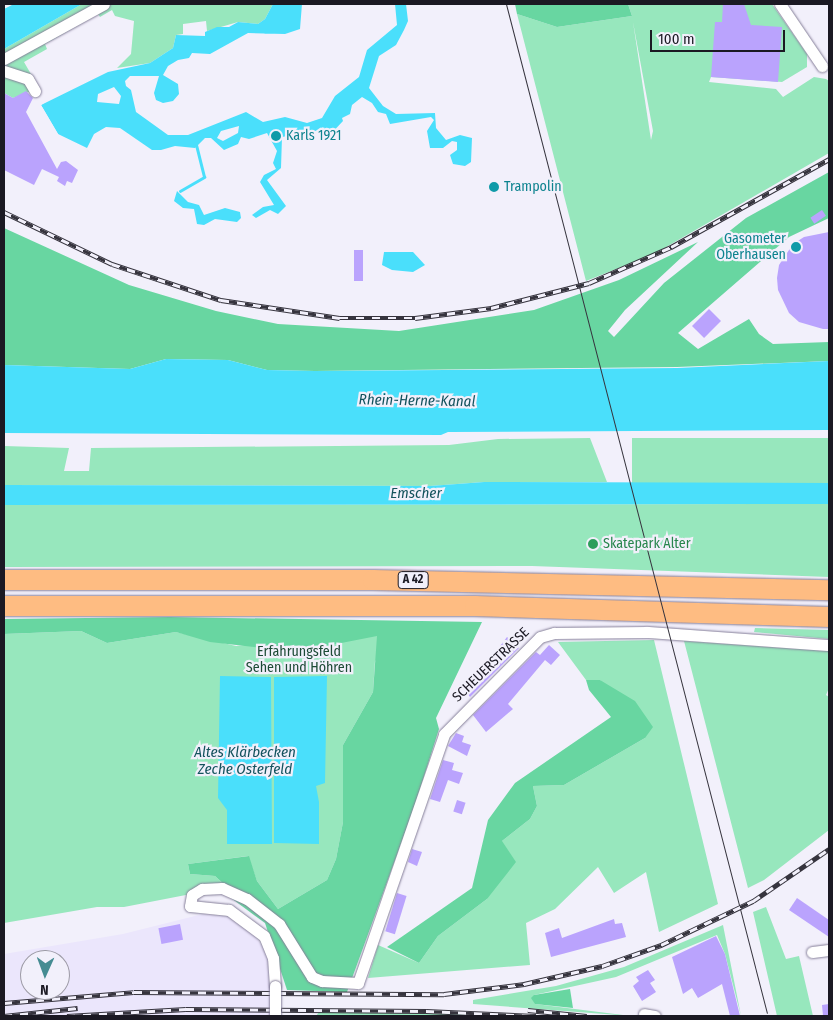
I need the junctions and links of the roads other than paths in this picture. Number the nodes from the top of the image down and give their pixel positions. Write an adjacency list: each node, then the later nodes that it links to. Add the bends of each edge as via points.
1 (104, 4): 3 (street)
2 (780, 4): 4 (street)
3 (4, 59)
4 (822, 66)
5 (4, 71): 6 (street, via 28,79)
6 (35, 91)
7 (4, 580): 8 (highway, A 42, via 373,580)
8 (829, 590)
9 (4, 606): 10 (highway, A 42, via 484,606)
10 (829, 617)
11 (829, 645): 14 (street, SCHEUERSTRASSE, bridge, via 647,632 554,633 537,639 444,734 358,983 322,981 312,977 278,924 263,909 230,890 214,888 196,891 192,895 190,906 229,910 253,925 270,949)
12 (829, 950): 13 (street)
13 (812, 952)
14 (275, 1016)

